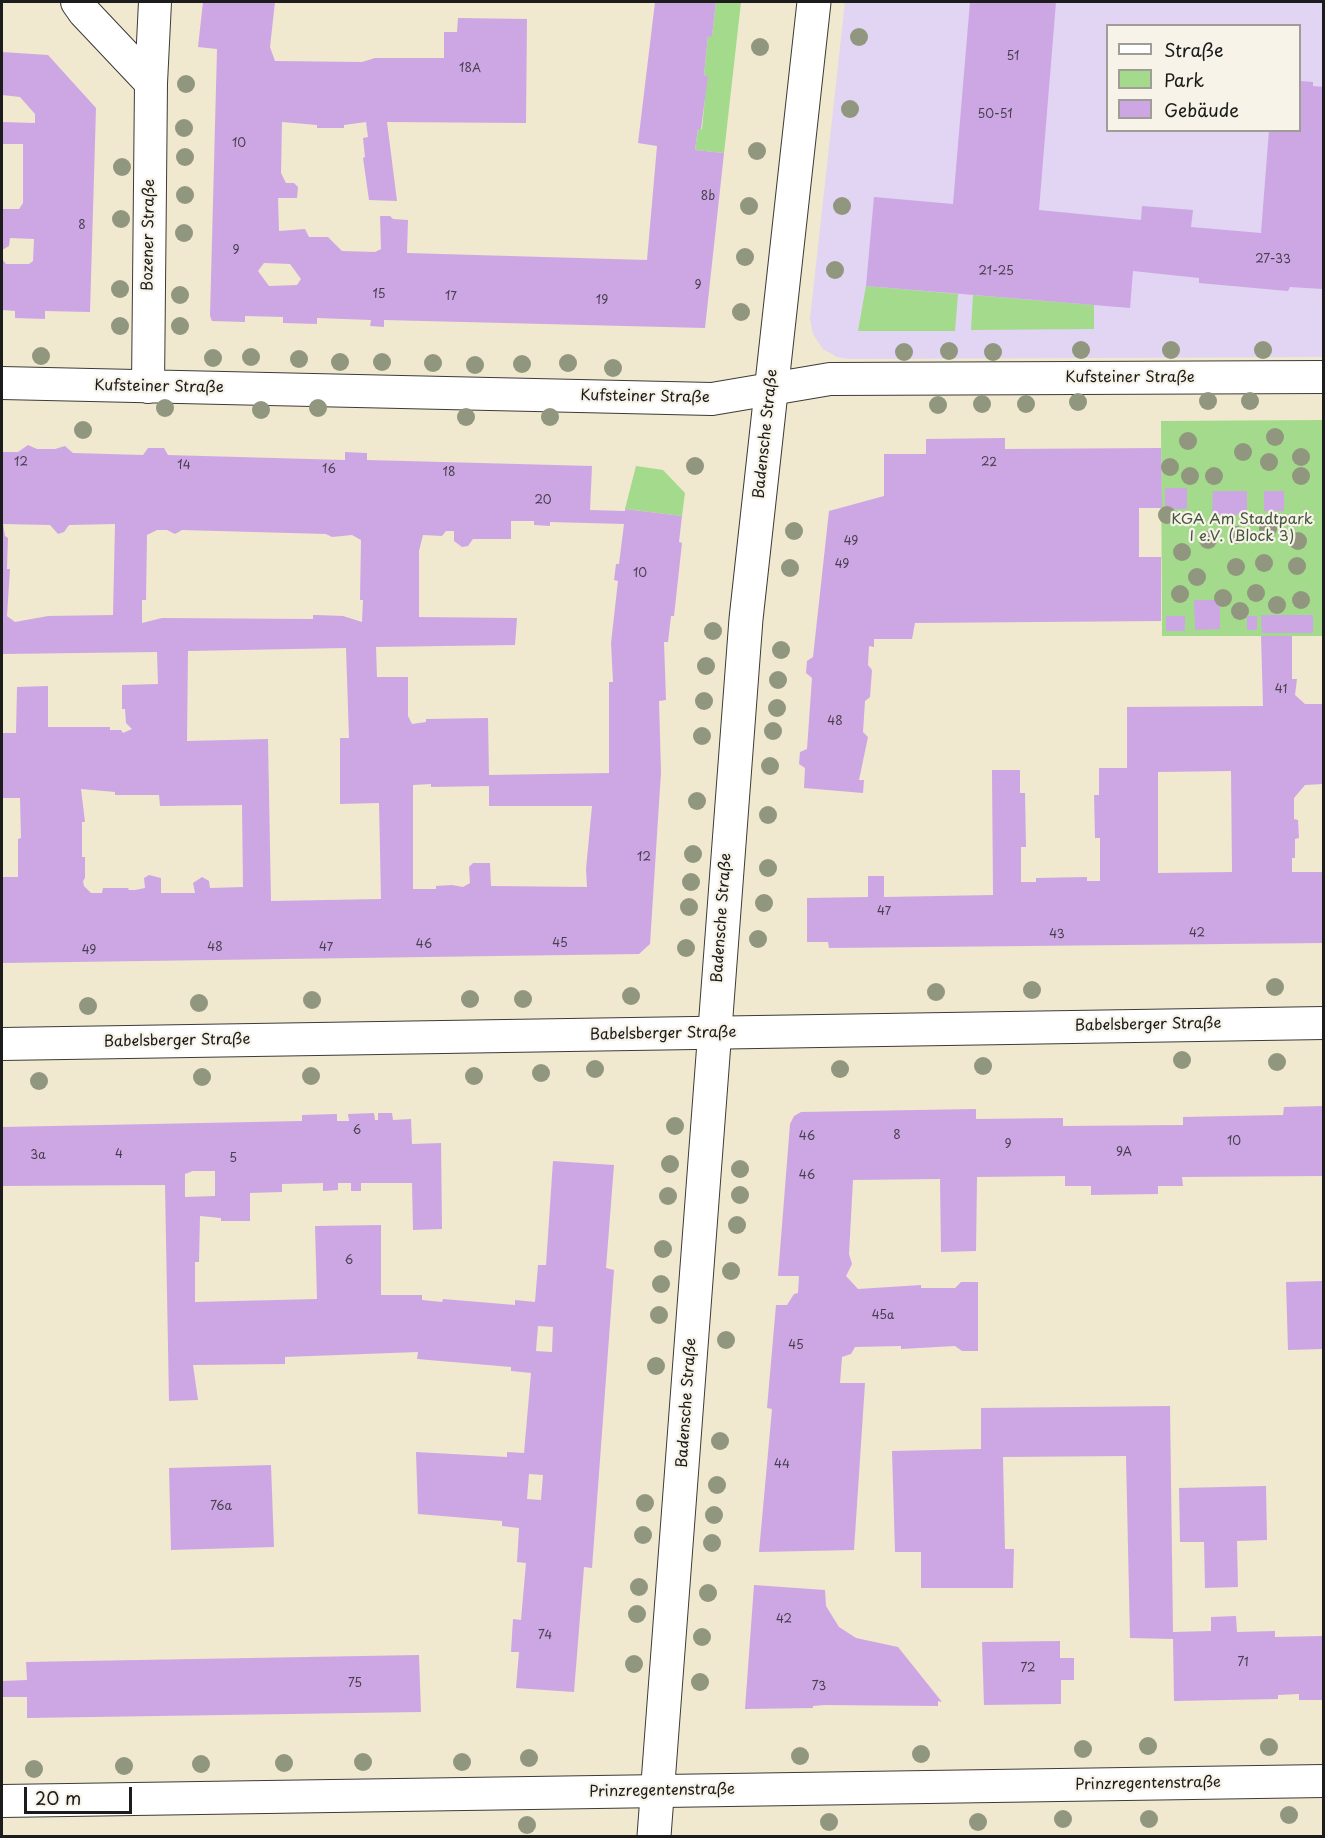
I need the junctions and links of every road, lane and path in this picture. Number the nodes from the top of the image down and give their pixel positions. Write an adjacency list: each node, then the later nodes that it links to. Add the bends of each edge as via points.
1 (77, 2): 4 (street)
2 (155, 2): 4 (street, Bozener Straße)
3 (814, 2): 8 (street, Badensche Straße)
4 (151, 82): 7 (street, Bozener Straße)
5 (1323, 377): 8 (street, Kufsteiner Straße, via 830,379)
6 (2, 383): 7 (street, Kufsteiner Straße)
7 (148, 387): 8 (street, Kufsteiner Straße, via 712,399)
8 (771, 389): 10 (street, Badensche Straße, via 746,620)
9 (1323, 1023): 10 (street, Babelsberger Straße)
10 (714, 1033): 11 (street, Babelsberger Straße); 13 (street, Badensche Straße)
11 (2, 1044)
12 (1323, 1781): 13 (street, Prinzregentenstraße)
13 (657, 1791): 14 (street, Prinzregentenstraße); 15 (street, Badensche Straße)
14 (2, 1801)
15 (654, 1836)

